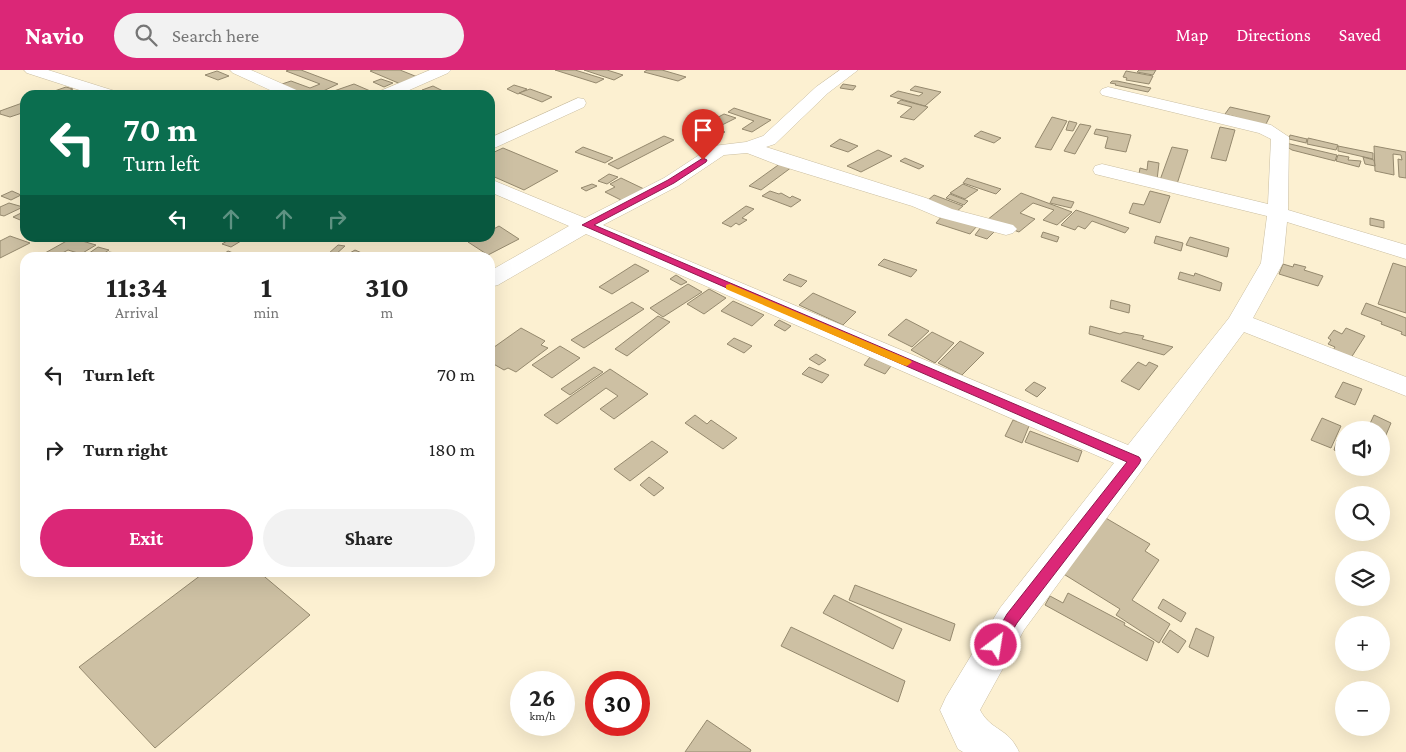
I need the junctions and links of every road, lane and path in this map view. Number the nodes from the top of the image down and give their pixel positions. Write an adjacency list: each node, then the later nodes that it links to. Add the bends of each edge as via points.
1 (32, 70): 5 (street)
2 (238, 70): 6 (street)
3 (443, 70): 7 (street)
4 (850, 70): 11 (street, via 822,90 769,140)
5 (96, 90)
6 (284, 90)
7 (396, 90)
8 (1108, 92): 14 (street, via 1265,129 1280,137)
9 (578, 103): 10 (street)
10 (495, 143)
11 (749, 147): 15 (street, via 719,150 671,182); 16 (street, via 945,213)
12 (1102, 170): 14 (street)
13 (495, 187): 15 (street)
14 (1278, 213): 17 (street); 19 (street, via 1272,263)
15 (587, 225): 18 (street); 21 (street)
16 (1006, 229)
17 (1406, 252)
18 (495, 277)
19 (1239, 321): 20 (street); 21 (street)
20 (1406, 387)
21 (1135, 460): 22 (street, via 1012,619 959,710 972,735)
22 (999, 752)

